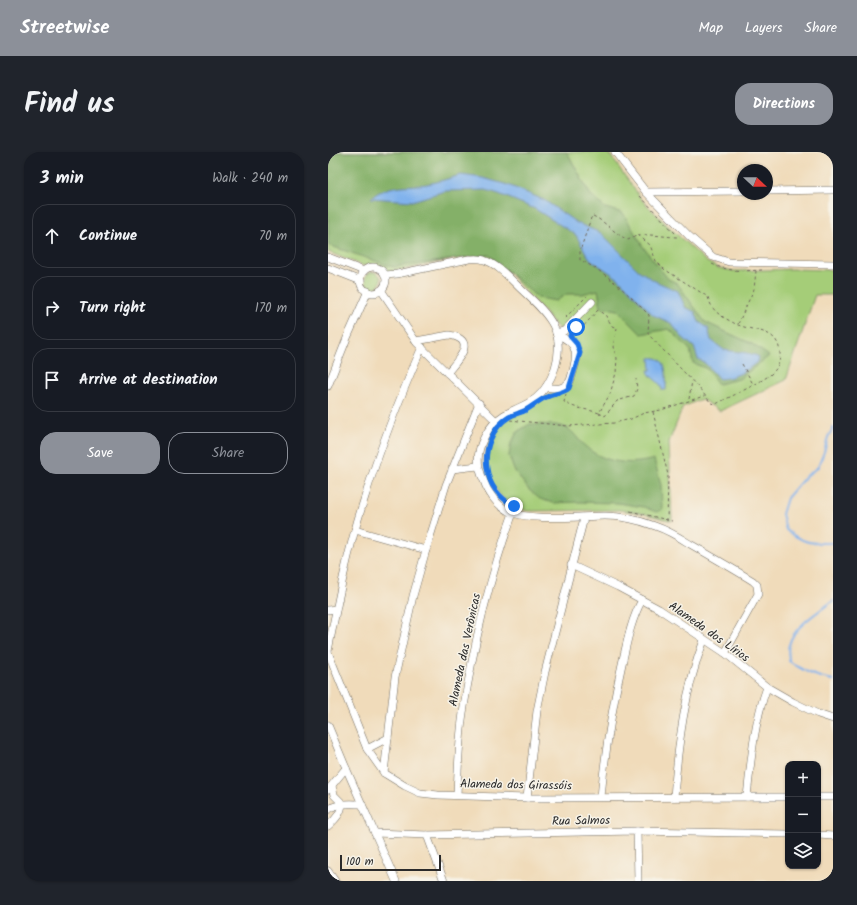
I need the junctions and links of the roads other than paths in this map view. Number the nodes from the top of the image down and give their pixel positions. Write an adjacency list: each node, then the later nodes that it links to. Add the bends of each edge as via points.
1 (615, 152): 5 (street)
2 (833, 190): 4 (street)
3 (737, 191): 5 (street)
4 (773, 191)
5 (646, 192): 7 (street, via 713,257 729,262)
6 (328, 256): 9 (street)
7 (833, 264)
8 (328, 268): 11 (street)
9 (364, 271): 10 (street, via 372,267 380,269); 11 (street)
10 (385, 275): 12 (street, via 385,283); 15 (street, via 469,259 486,260 543,309)
11 (361, 281): 13 (street, via 363,288)
12 (381, 290): 13 (street, via 374,293); 16 (street)
13 (368, 291): 19 (street)
14 (592, 302): 15 (street, via 564,331)
15 (556, 334): 20 (street, via 559,355); 20 (street, via 572,345 577,357 568,384 560,389)
16 (416, 341): 17 (street); 18 (street, via 449,335 462,340 463,354)
17 (422, 347): 18 (street); 27 (street, via 390,424)
18 (447, 373): 21 (street)
19 (328, 386)
20 (546, 387): 22 (street, via 535,399)
21 (479, 403): 22 (street); 24 (street)
22 (496, 421): 23 (street, via 480,447)
23 (478, 466): 24 (street); 25 (street, via 494,499)
24 (452, 469): 28 (street)
25 (513, 513): 26 (street); 44 (street, Alameda das Verônicas, via 495,567 474,656 463,714)
26 (584, 518): 29 (street); 35 (street, via 622,517 644,522 666,531 752,581 758,590 755,599)
27 (355, 530): 28 (street); 31 (street)
28 (426, 550): 39 (street, via 395,677)
29 (571, 565): 30 (street, Alameda dos Lírios); 50 (street, via 538,712)
30 (642, 600): 33 (street, Alameda dos Lírios); 51 (street, via 630,629 616,692)
31 (336, 609): 32 (street); 34 (street)
32 (328, 610)
33 (704, 640): 35 (street, Alameda dos Lírios); 45 (street, via 686,705)
34 (328, 651): 40 (street, Alameda dos Girassóis)
35 (725, 654): 36 (street, Alameda dos Lírios)
36 (767, 687): 37 (street, Alameda dos Lírios, via 793,702); 46 (street, via 756,725)
37 (833, 719)
38 (328, 725): 41 (street)
39 (388, 738): 40 (street); 42 (street)
40 (367, 749): 42 (street, Alameda dos Girassóis)
41 (346, 768): 43 (street); 53 (street)
42 (384, 773): 44 (street, Alameda dos Girassóis, via 420,793)
43 (329, 787): 52 (street)
44 (457, 795): 50 (street, Alameda dos Girassóis)
45 (674, 797): 46 (street, Alameda dos Girassóis); 51 (street, Alameda dos Girassóis)
46 (747, 797): 47 (street, Alameda dos Girassóis)
47 (785, 797)
48 (821, 797): 49 (street)
49 (833, 797)
50 (527, 798): 51 (street, Alameda dos Girassóis)
51 (601, 798)
52 (342, 803): 53 (street); 54 (street); 55 (street, via 342,810)
53 (362, 804): 57 (street)
54 (328, 810)
55 (328, 826)
56 (637, 831): 58 (street, Rua Salmos); 59 (street, Rua Salmos); 66 (street)
57 (375, 833): 59 (street, Rua Salmos); 64 (street)
58 (785, 834)
59 (427, 835): 65 (street)
60 (821, 835): 61 (street)
61 (833, 836)
62 (328, 871): 63 (street)
63 (334, 881)
64 (396, 881)
65 (444, 881)
66 (638, 881)

